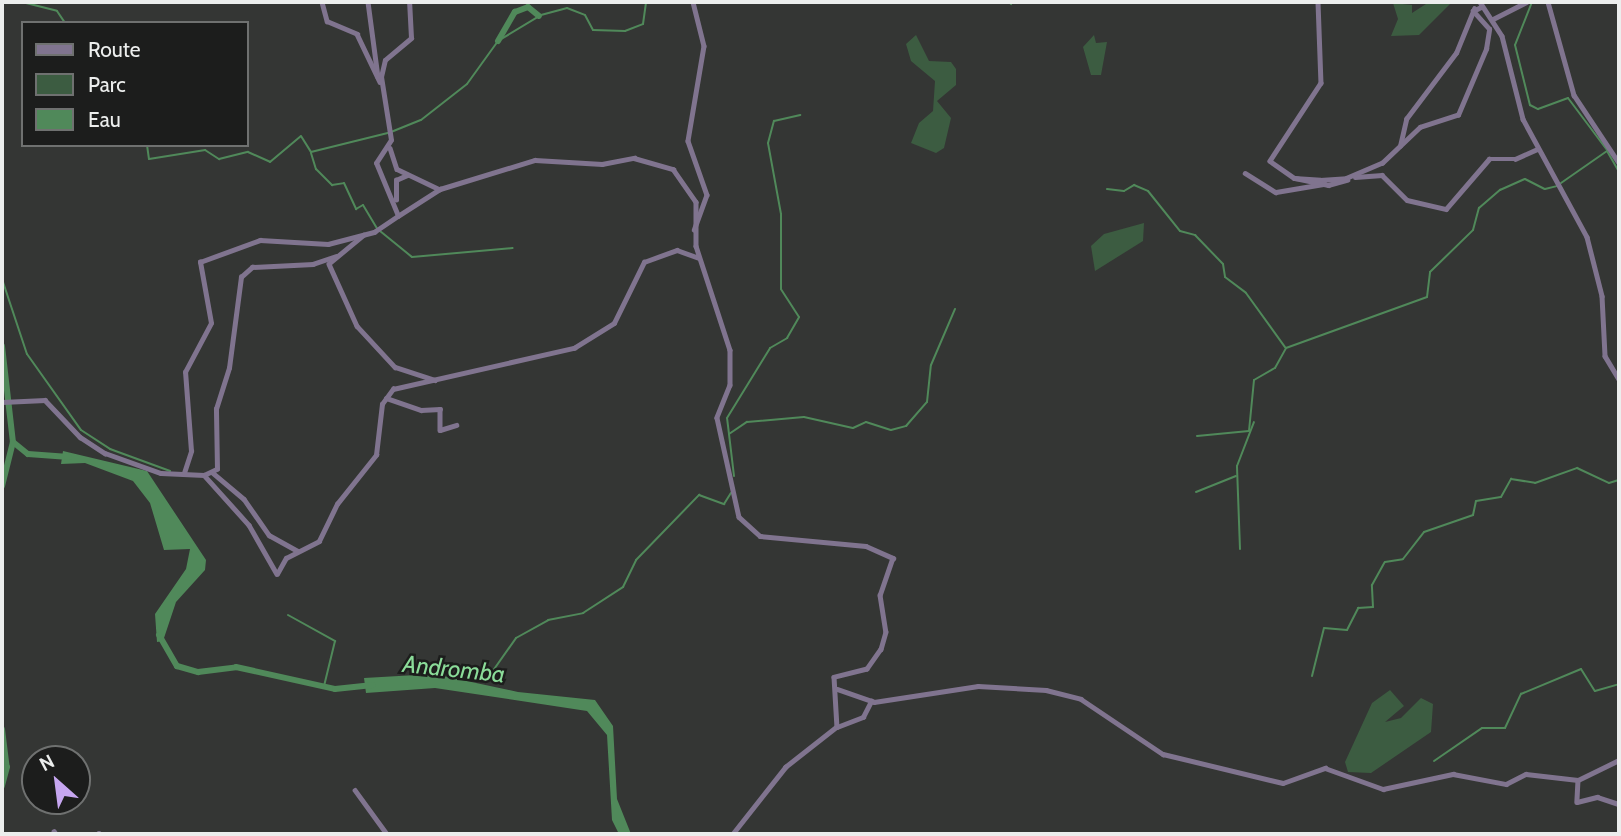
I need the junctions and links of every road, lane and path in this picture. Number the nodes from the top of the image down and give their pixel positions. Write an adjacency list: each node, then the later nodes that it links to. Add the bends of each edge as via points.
1 (322, 2): 11 (street, via 327,21 357,34)
2 (368, 2): 11 (street)
3 (409, 2): 12 (street, via 411,38 385,60)
4 (693, 2): 24 (street, via 704,46 688,141 707,195)
5 (1318, 2): 19 (street, via 1321,83 1270,159)
6 (1526, 2): 10 (street)
7 (1548, 2): 16 (street, via 1577,101)
8 (1480, 4): 9 (street); 10 (street)
9 (1474, 9): 15 (street, via 1456,53 1406,120); 15 (street, via 1489,35 1473,87 1456,117 1420,127)
10 (1493, 19): 14 (street)
11 (378, 77): 12 (street)
12 (381, 85): 13 (street)
13 (390, 148): 18 (street, via 393,164); 22 (street, via 376,163)
14 (1537, 149): 20 (street, via 1515,159 1489,159 1468,190 1440,210 1407,200 1375,173); 28 (street, via 1587,237 1602,296 1605,356)
15 (1398, 150): 19 (street, via 1346,178)
16 (1619, 163)
17 (1245, 173): 20 (street, via 1267,191 1294,194)
18 (407, 175): 21 (street); 22 (street, via 396,180)
19 (1294, 178): 20 (street)
20 (1324, 184)
21 (440, 189): 23 (street); 24 (street, via 506,165 634,158 677,172 696,202)
22 (396, 205): 23 (street)
23 (398, 216): 25 (street)
24 (694, 230): 27 (street)
25 (365, 234): 26 (street); 33 (street, via 314,246 260,240 200,262 211,323 185,372 191,451)
26 (337, 256): 29 (street, via 330,269 368,344 395,368); 34 (street, via 313,264 252,267 241,277 229,368 216,409)
27 (700, 258): 29 (street, via 677,250 644,262 614,323 574,348); 37 (street, via 730,351 730,385 717,418 739,517 760,536 866,547 893,558 880,595 886,632 881,649 862,671 839,672)
28 (1619, 379)
29 (439, 382): 30 (street, via 399,384)
30 (386, 398): 32 (street, via 421,410 439,409 440,430 452,432); 36 (street, via 376,455 337,505 319,541)
31 (2, 402): 33 (street, via 20,399 52,404 80,438 105,453 161,473)
32 (456, 425)
33 (184, 473): 35 (street)
34 (213, 473): 35 (street); 36 (street, via 244,499 282,546)
35 (204, 475): 36 (street, via 249,525 274,573)
36 (302, 551)
37 (837, 690): 38 (street); 39 (street)
38 (871, 701): 39 (street, via 863,717); 41 (street, via 1026,686 1081,699 1163,754 1283,783 1325,768 1383,789 1453,774 1506,784 1526,774)
39 (837, 727): 45 (street, via 786,767)
40 (1619, 760): 41 (street)
41 (1578, 779): 43 (street, via 1577,802 1597,797)
42 (355, 790): 44 (street)
43 (1619, 804)
44 (387, 834)
45 (733, 834)

